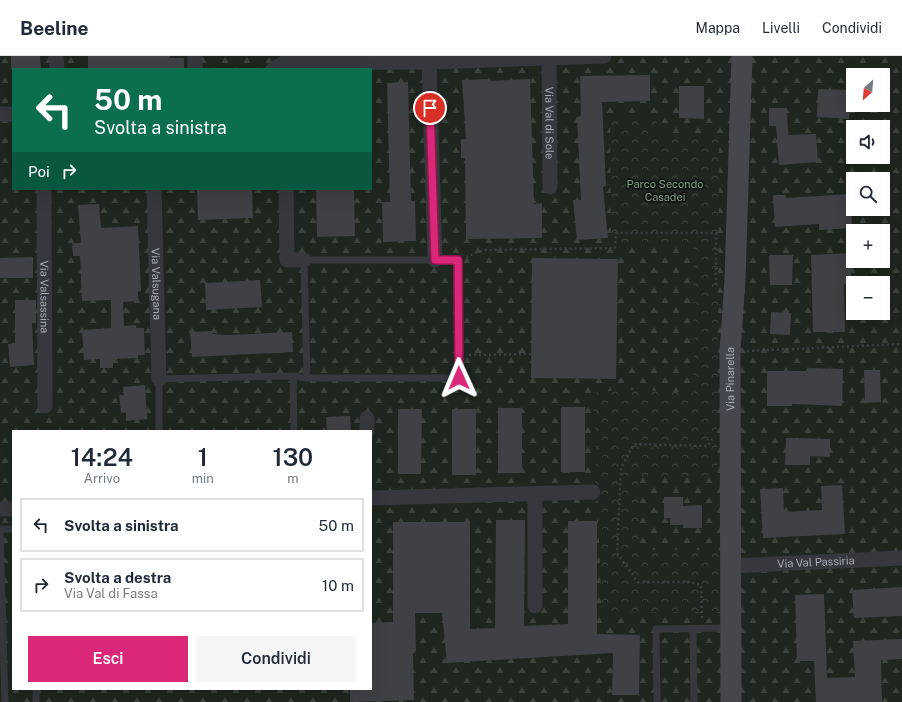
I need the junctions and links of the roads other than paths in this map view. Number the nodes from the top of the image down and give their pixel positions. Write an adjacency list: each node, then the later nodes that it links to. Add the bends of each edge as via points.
1 (56, 56): 9 (street)
2 (195, 56): 10 (street)
3 (604, 56): 6 (street)
4 (742, 56): 32 (street, Via Pinarella, via 735,280 730,351)
5 (450, 58): 6 (street); 7 (street)
6 (549, 59): 13 (street, Via Val di Sole)
7 (429, 62): 8 (street); 18 (street)
8 (280, 67)
9 (56, 68)
10 (195, 68)
11 (0, 114): 12 (street)
12 (12, 114)
13 (550, 188)
14 (44, 190): 22 (street, Via Valsassina)
15 (154, 190): 21 (street, Via Valsugana)
16 (286, 190): 17 (street, via 286,260)
17 (304, 260): 18 (lane); 20 (lane)
18 (435, 260): 20 (lane, via 458,260 459,378)
19 (293, 376): 20 (lane); 21 (lane); 24 (lane)
20 (307, 378)
21 (159, 379): 23 (lane)
22 (46, 406)
23 (159, 430)
24 (294, 430)
25 (593, 492): 26 (street)
26 (535, 494): 27 (street); 33 (street)
27 (372, 498)
28 (12, 508): 29 (street)
29 (0, 509)
30 (12, 529): 37 (lane, via 0,529)
31 (902, 558): 32 (street, Via Val Passiria)
32 (730, 566): 34 (street, Via Pinarella)
33 (535, 606)
34 (731, 628): 35 (lane); 41 (street, Via Pinarella)
35 (693, 629): 39 (lane, via 656,629); 40 (lane)
36 (36, 690): 38 (lane)
37 (5, 702)
38 (36, 702)
39 (657, 702)
40 (694, 702)
41 (731, 702)

